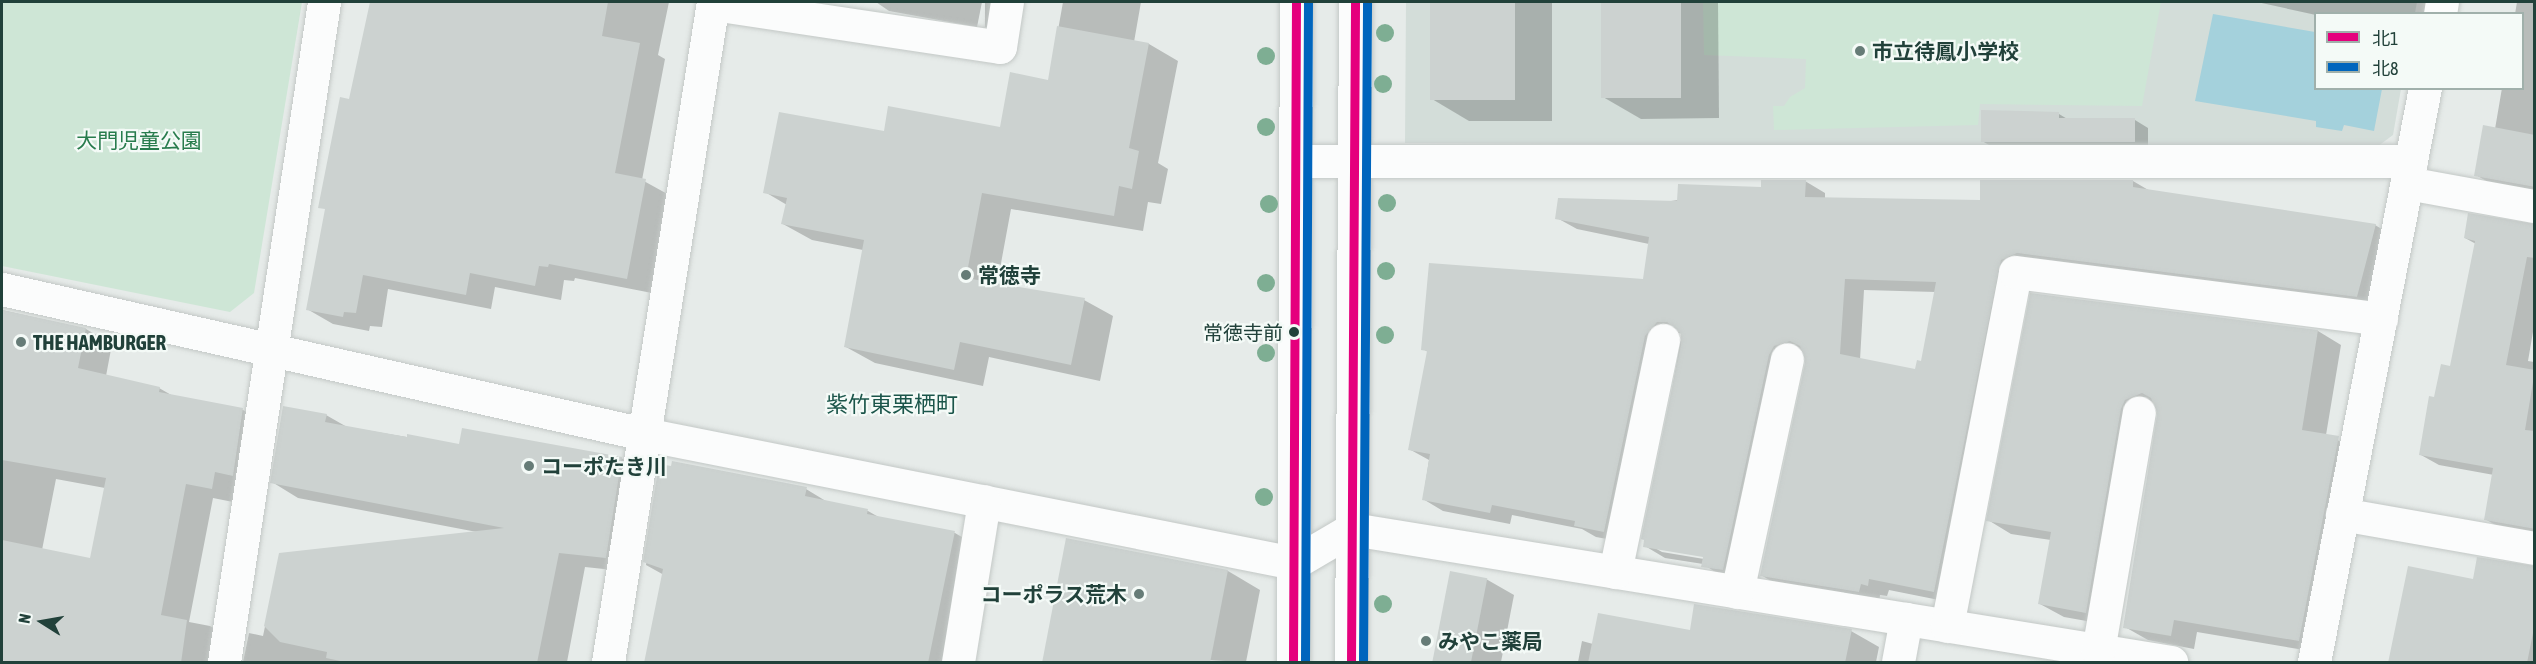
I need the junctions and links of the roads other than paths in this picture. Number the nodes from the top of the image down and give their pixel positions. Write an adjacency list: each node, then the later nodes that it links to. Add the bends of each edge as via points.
1 (324, 2): 14 (street)
2 (1007, 2): 5 (street, via 1000,47)
3 (1296, 2): 8 (street)
4 (1355, 2): 7 (street)
5 (713, 3): 17 (street)
6 (2425, 90): 9 (street)
7 (1354, 160): 8 (street); 9 (street); 20 (street)
8 (1296, 161): 22 (street)
9 (2409, 172): 10 (street); 12 (street)
10 (2535, 206)
11 (2, 289): 14 (street)
12 (2380, 319): 19 (street); 26 (street, via 2015,272)
13 (1663, 340): 23 (street)
14 (272, 347): 17 (street); 28 (street)
15 (1787, 359): 24 (street)
16 (2139, 412): 27 (street)
17 (644, 434): 18 (street); 29 (street)
18 (984, 501): 22 (street); 30 (street)
19 (2342, 514): 21 (street); 35 (street)
20 (1353, 529): 22 (street); 23 (street); 32 (street)
21 (2535, 548)
22 (1294, 563): 31 (street)
23 (1615, 572): 24 (street)
24 (1737, 592): 25 (street)
25 (1906, 619): 26 (street); 33 (street)
26 (1947, 626): 27 (street)
27 (2098, 651): 34 (street)
28 (224, 663)
29 (609, 663)
30 (958, 663)
31 (1293, 663)
32 (1351, 663)
33 (1898, 663)
34 (2171, 663)
35 (2314, 663)

